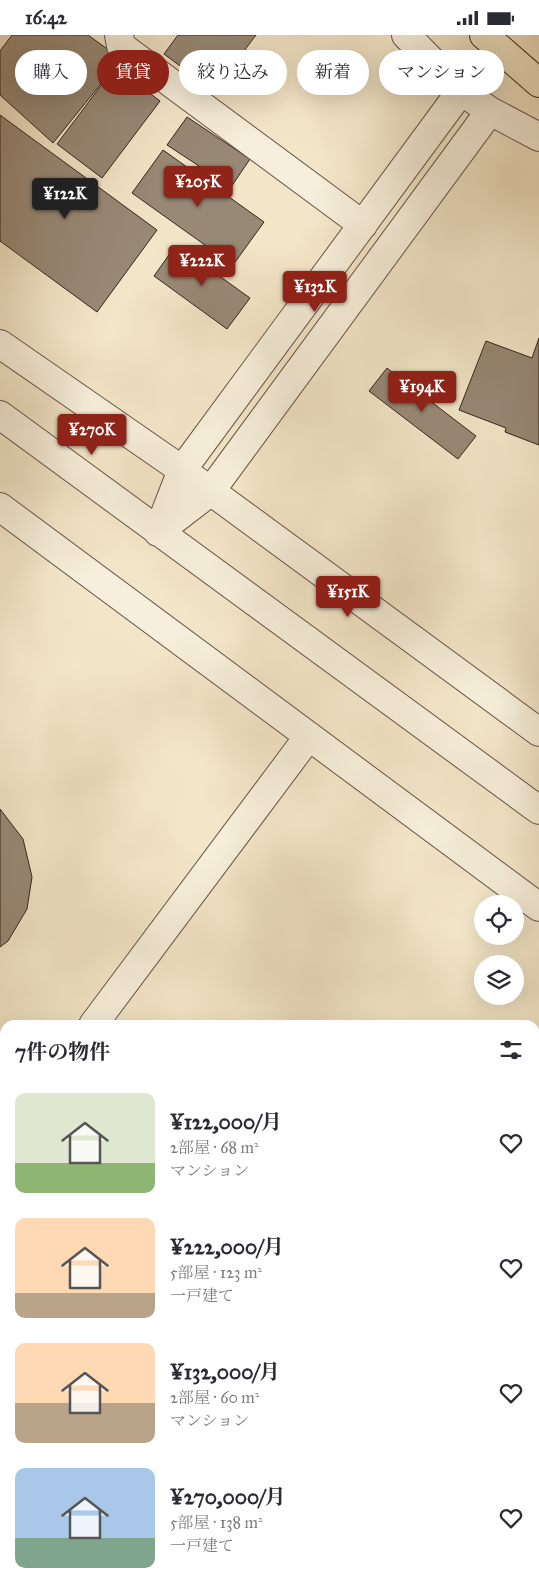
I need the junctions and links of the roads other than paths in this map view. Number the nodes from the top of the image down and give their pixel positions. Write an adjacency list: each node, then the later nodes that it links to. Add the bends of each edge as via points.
1 (119, 35): 12 (street, via 121,46)
2 (406, 35): 5 (street)
3 (484, 35): 7 (highway)
4 (498, 35): 6 (highway)
5 (421, 50)
6 (539, 70)
7 (539, 83)
8 (458, 95): 12 (street)
9 (467, 95): 10 (street)
10 (490, 111): 11 (street); 16 (street)
11 (539, 137)
12 (363, 225): 15 (street)
13 (0, 344): 15 (street)
14 (0, 415): 18 (street)
15 (182, 471): 16 (street); 18 (street)
16 (210, 491): 18 (street); 19 (street)
17 (0, 507): 20 (street)
18 (158, 531): 21 (street)
19 (539, 732)
20 (309, 736): 22 (street); 23 (street)
21 (539, 810)
22 (539, 907)
23 (97, 1020)

